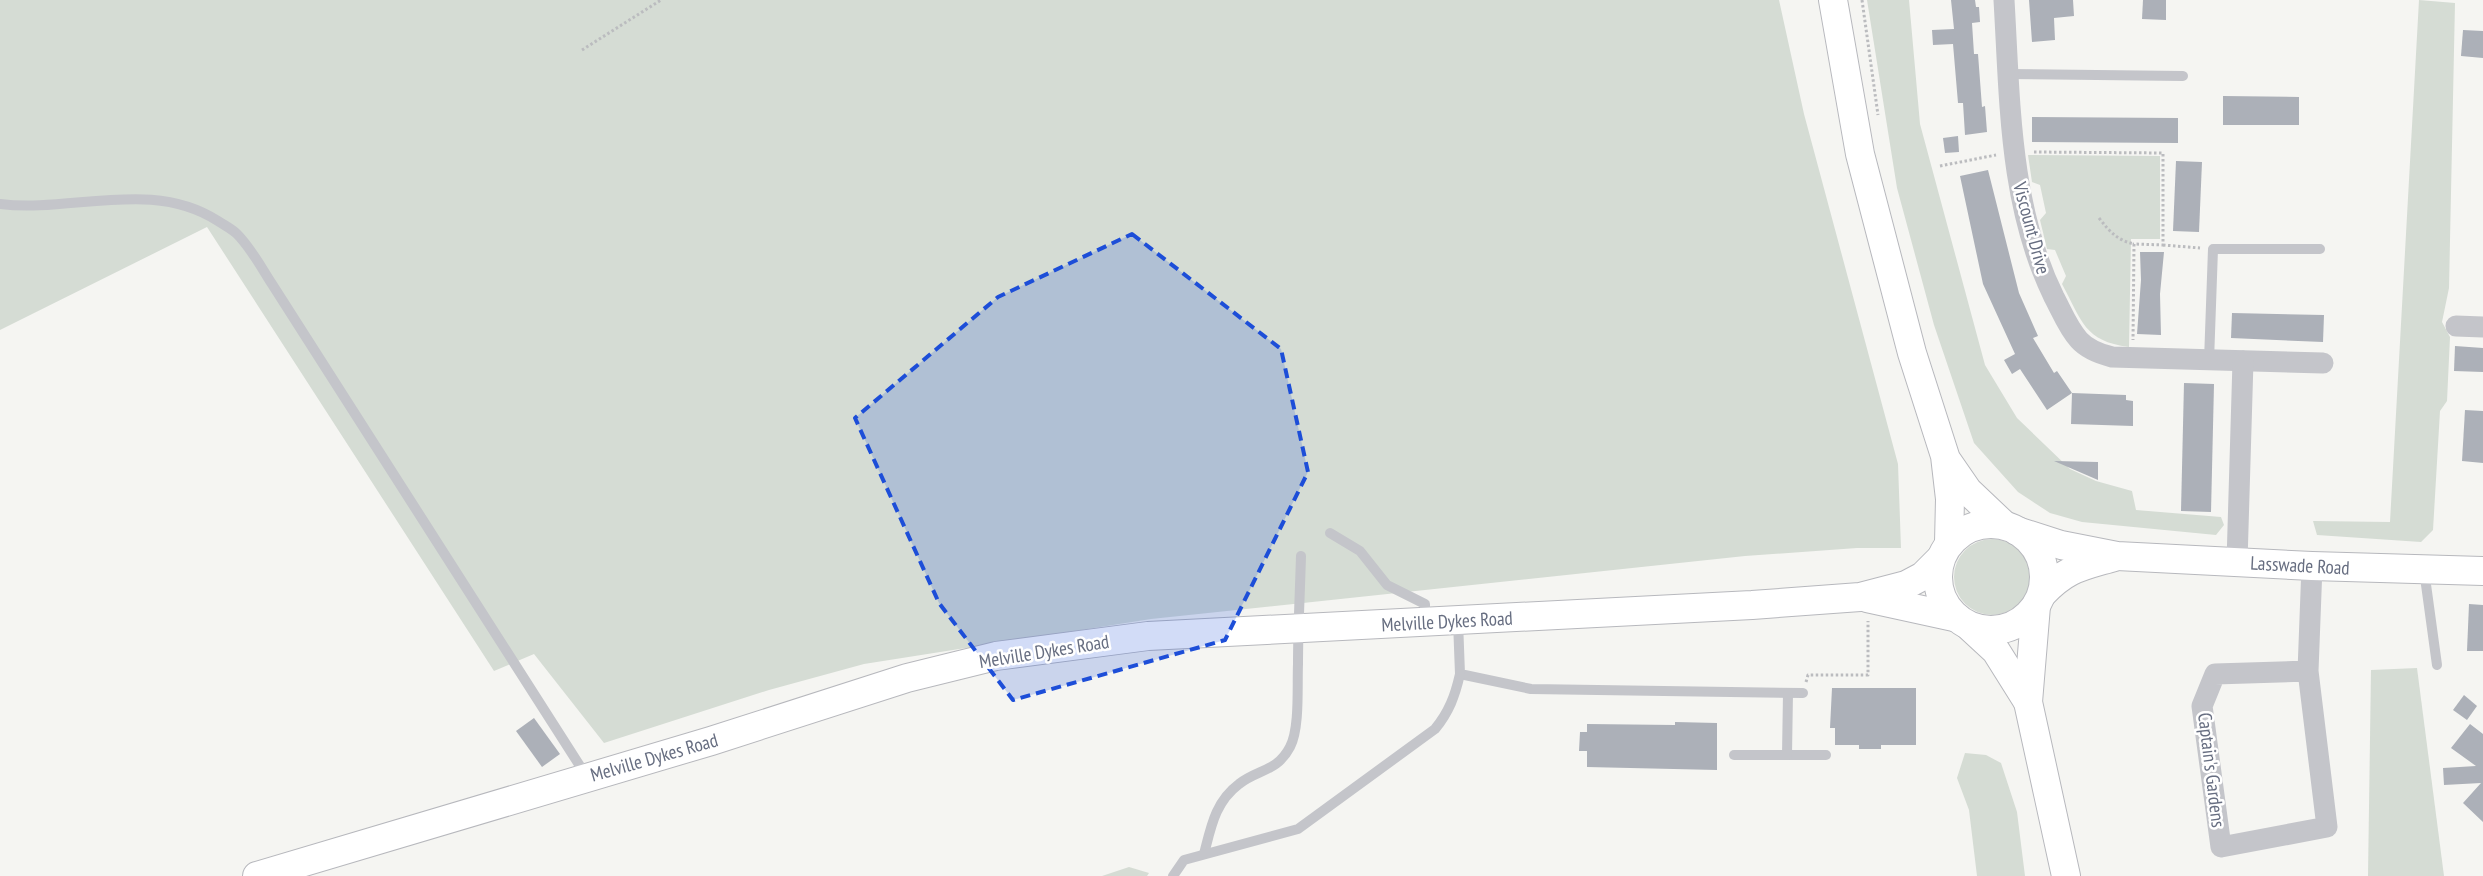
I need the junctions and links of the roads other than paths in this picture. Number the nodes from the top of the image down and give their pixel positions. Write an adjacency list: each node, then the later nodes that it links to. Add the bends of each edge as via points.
1 (1833, 0): 12 (main road, via 1860,154 1912,353)
2 (2004, 0): 3 (street, Viscount Drive)
3 (2008, 74): 4 (lane); 9 (street, Viscount Drive, via 2013,152 2036,252 2067,323 2080,341 2096,353 2112,357)
4 (2183, 76)
5 (0, 204): 37 (lane, via 15,206 142,199 174,203 207,214 236,233 272,284)
6 (2320, 249): 9 (lane, via 2213,249)
7 (2456, 326): 8 (street)
8 (2483, 327)
9 (2209, 361): 10 (street, Viscount Drive)
10 (2243, 361): 11 (street, Viscount Drive); 18 (street)
11 (2322, 363)
12 (1945, 456): 13 (main road, via 1968,491); 15 (main road, via 1950,499)
13 (2010, 528): 15 (main road, via 1989,524 1974,526 1961,533); 17 (main road, Lasswade Road, via 2061,545); 23 (main road, via 2029,540 2038,552 2044,580)
14 (1330, 533): 25 (lane, via 1360,550 1387,585 1425,604)
15 (1945, 551): 22 (main road, Melville Dykes Road, via 1923,576 1906,586); 26 (main road, via 1937,580 1942,600)
16 (1301, 556): 27 (lane)
17 (2118, 556): 18 (main road, Lasswade Road); 23 (main road, Lasswade Road, via 2074,569 2057,578)
18 (2237, 562): 19 (main road, Lasswade Road)
19 (2312, 566): 20 (main road, Lasswade Road); 29 (street, Captain's Gardens)
20 (2424, 569): 21 (main road, Lasswade Road); 28 (lane)
21 (2483, 571)
22 (1860, 597): 24 (main road, Melville Dykes Road); 26 (main road, Melville Dykes Road)
23 (2039, 600): 26 (main road, via 2023,620 2007,628 1988,631); 33 (main road)
24 (1458, 620): 25 (main road, Melville Dykes Road); 30 (lane)
25 (1425, 622): 27 (main road, Melville Dykes Road)
26 (1962, 622): 33 (main road, via 1996,652)
27 (1298, 629): 37 (main road, Melville Dykes Road, via 1148,636 996,656 907,678); 38 (lane, via 1295,726 1291,746 1276,766 1239,784 1226,796 1215,812)
28 (2436, 665)
29 (2308, 671): 29 (street, Captain's Gardens, via 2327,827 2221,846 2202,706 2215,674)
30 (1460, 674): 31 (lane, via 1531,689); 38 (lane, via 1455,697 1435,729 1298,829)
31 (1788, 693): 32 (lane); 35 (lane)
32 (1803, 693)
33 (2028, 702): 41 (main road)
34 (1734, 755): 35 (lane)
35 (1787, 755): 36 (lane)
36 (1826, 755)
37 (588, 777): 39 (main road, Melville Dykes Road)
38 (1204, 854): 40 (lane, via 1184,860)
39 (257, 876)
40 (1173, 876)
41 (2066, 876)

